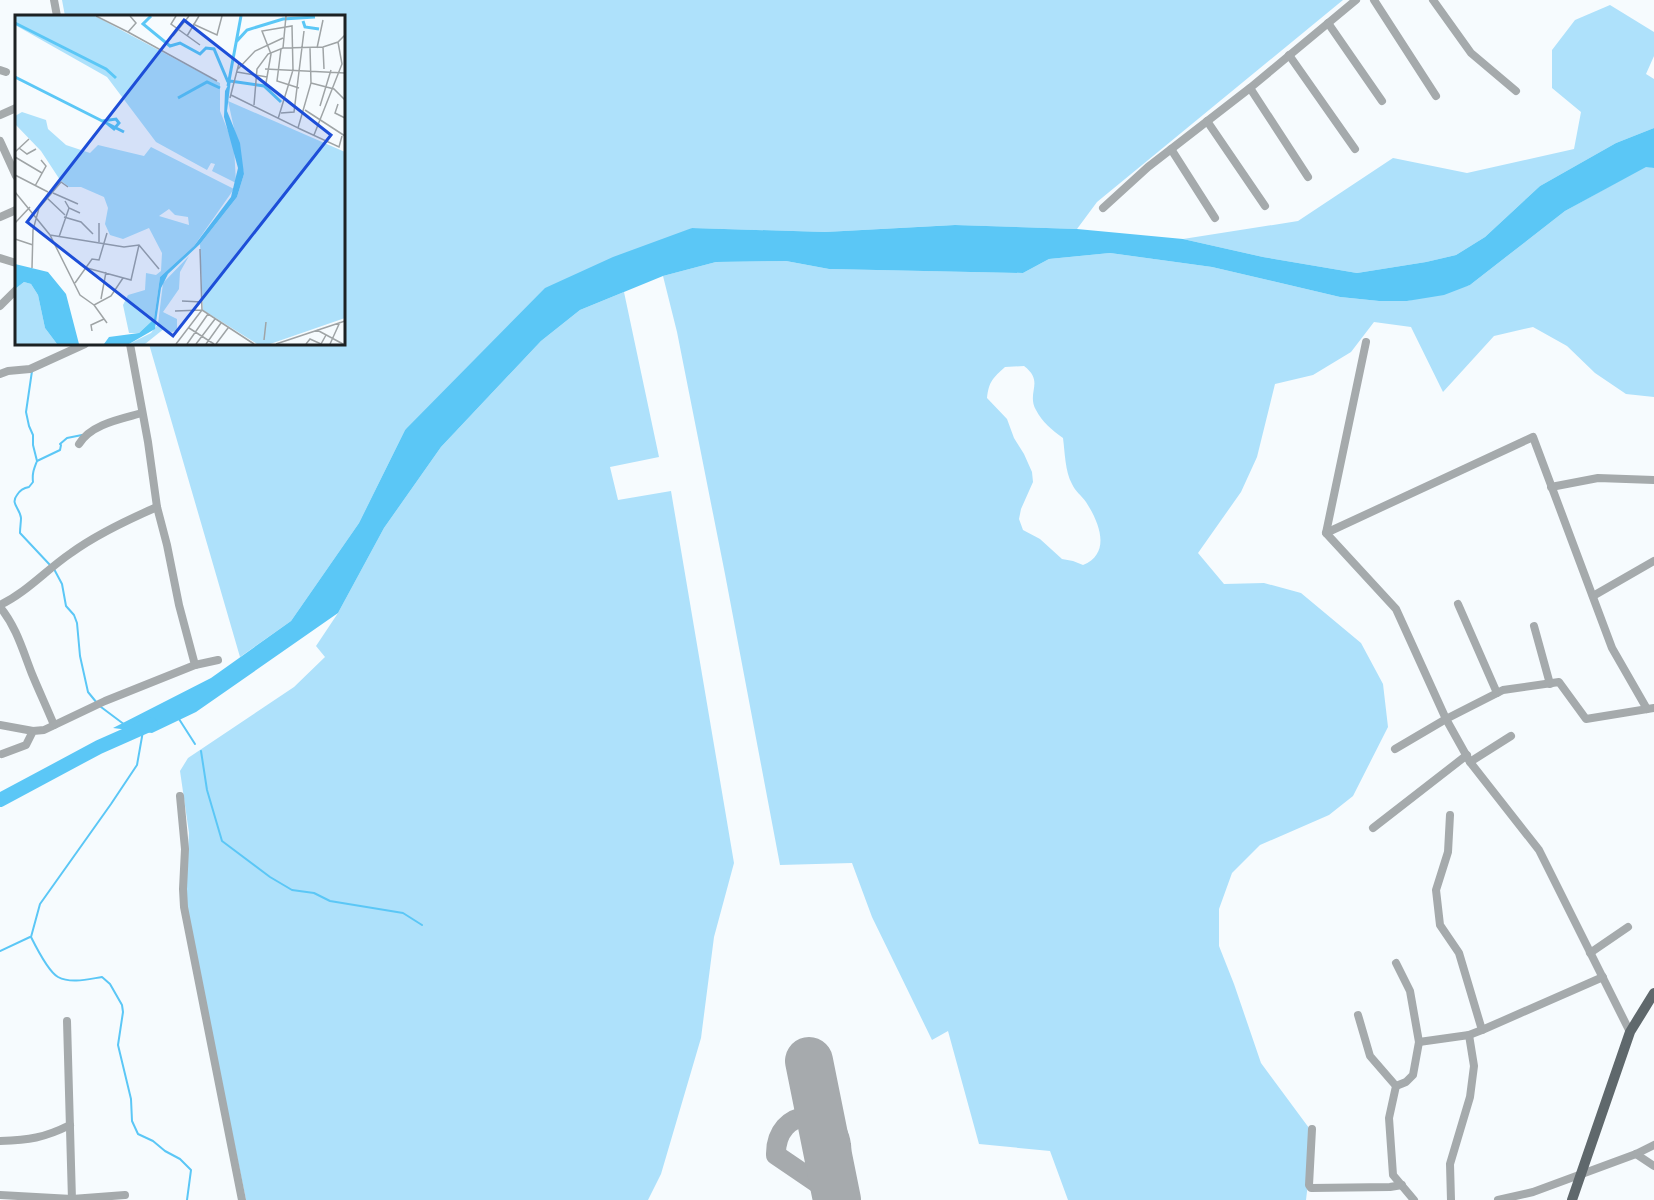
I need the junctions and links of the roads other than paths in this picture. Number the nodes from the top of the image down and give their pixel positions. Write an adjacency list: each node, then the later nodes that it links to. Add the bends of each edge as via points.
1 (54, 0): 5 (street)
2 (1356, 0): 6 (street)
3 (1374, 0): 10 (street)
4 (1433, 0): 9 (street, via 1471,53)
5 (57, 15)
6 (1328, 23): 7 (street); 11 (street)
7 (1289, 56): 8 (street); 17 (street)
8 (1250, 88): 14 (street); 19 (street)
9 (1516, 92)
10 (1436, 96)
11 (1382, 101)
12 (15, 108): 13 (street)
13 (0, 115)
14 (1207, 121): 16 (street); 20 (street)
15 (0, 141): 18 (street)
16 (1171, 149): 21 (street); 24 (street)
17 (1355, 149)
18 (15, 174)
19 (1308, 177)
20 (1265, 206)
21 (1103, 208)
22 (15, 210): 23 (street)
23 (0, 217)
24 (1215, 218)
25 (0, 258): 26 (street)
26 (15, 263)
27 (15, 291): 28 (street)
28 (0, 306)
29 (1366, 342): 38 (street)
30 (84, 345): 32 (street, via 30,369)
31 (130, 345): 33 (street)
32 (0, 374)
33 (142, 412): 34 (street, via 90,432); 37 (street)
34 (80, 444)
35 (1654, 480): 36 (street, via 1598,478)
36 (1551, 487): 38 (street, via 1533,437); 40 (street)
37 (157, 507): 42 (street, via 88,542); 45 (street)
38 (1326, 533): 49 (street, via 1396,609)
39 (1654, 561): 40 (street)
40 (1593, 596): 48 (street, via 1612,648)
41 (1458, 604): 47 (street)
42 (0, 606): 51 (street, via 26,655)
43 (1534, 626): 46 (street)
44 (218, 660): 45 (street)
45 (195, 665): 51 (street)
46 (1550, 684): 47 (street); 48 (street, via 1559,682 1586,719)
47 (1497, 693): 49 (street)
48 (1651, 709)
49 (1446, 718): 54 (street); 56 (street)
50 (0, 725): 52 (street)
51 (54, 726): 52 (street)
52 (33, 731): 55 (street, via 26,745)
53 (1511, 736): 56 (street)
54 (1395, 749)
55 (2, 754)
56 (1469, 758): 59 (street); 61 (street, via 1539,850)
57 (180, 796): 83 (street, via 185,849 184,907)
58 (1450, 815): 67 (street, via 1448,852 1436,890 1440,925 1459,953)
59 (1373, 828)
60 (1628, 927): 61 (street)
61 (1590, 953): 63 (street)
62 (1396, 963): 70 (street, via 1410,991)
63 (1603, 977): 67 (street); 68 (street)
64 (1654, 993): 68 (main road)
65 (1358, 1014): 71 (street, via 1370,1056)
66 (67, 1021): 72 (street)
67 (1482, 1030): 69 (street)
68 (1630, 1032): 78 (main road)
69 (1469, 1035): 70 (street); 85 (street, via 1474,1066 1470,1097 1450,1164)
70 (1419, 1042): 71 (street, via 1413,1075)
71 (1396, 1086): 79 (street, via 1389,1131 1393,1175)
72 (70, 1125): 74 (street, via 35,1139); 82 (street)
73 (1312, 1129): 79 (street, via 1311,1188)
74 (0, 1141)
75 (1654, 1144): 76 (street)
76 (1636, 1154): 77 (street); 78 (street)
77 (1654, 1166)
78 (1582, 1174): 86 (street); 87 (main road)
79 (1402, 1185): 84 (street)
80 (0, 1195): 82 (street)
81 (125, 1195): 82 (street)
82 (72, 1199)
83 (242, 1200)
84 (1414, 1200)
85 (1451, 1200)
86 (1498, 1200)
87 (1572, 1200)

